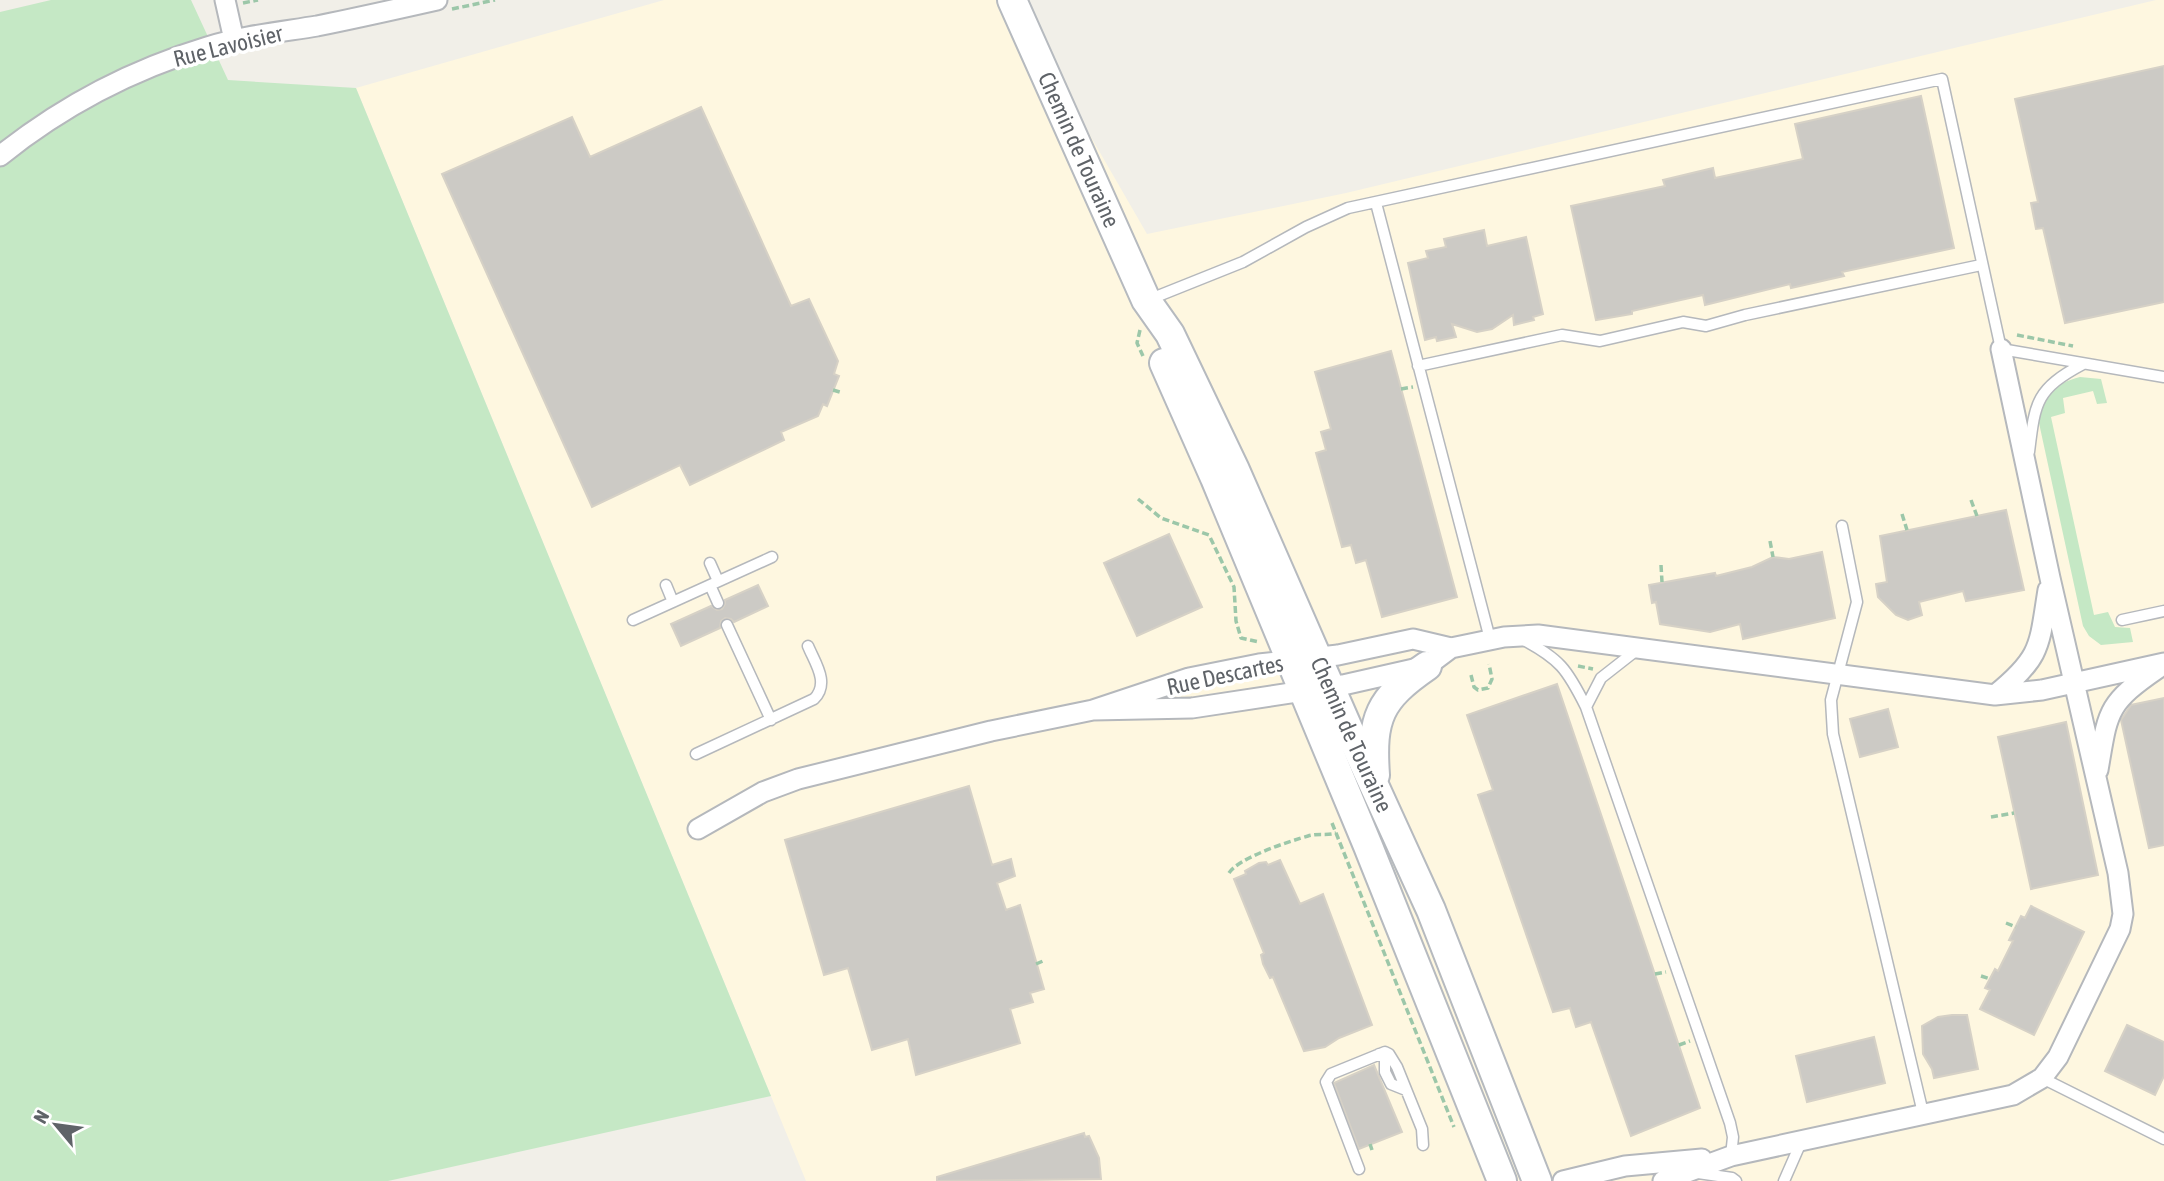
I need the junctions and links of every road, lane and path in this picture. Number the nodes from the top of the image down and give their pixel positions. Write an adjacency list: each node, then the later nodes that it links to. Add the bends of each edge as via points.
1 (258, 0): 4 (path)
2 (437, 0): 5 (street, Rue Lavoisier)
3 (1012, 0): 9 (street, Chemin de Touraine)
4 (234, 2): 5 (street)
5 (234, 40): 6 (street, Rue Lavoisier, via 171,59 100,90)
6 (0, 156)
7 (1376, 203): 8 (lane, via 1942,79); 9 (lane, via 1348,208 1243,262); 12 (lane)
8 (1981, 265): 10 (lane); 12 (lane, via 1706,326 1683,322 1600,341 1562,335)
9 (1146, 300): 44 (street, Chemin de Touraine, via 1170,334 1224,445)
10 (2001, 349): 11 (lane); 16 (street)
11 (2083, 364): 13 (lane); 16 (lane, via 2062,375 2042,394 2035,408)
12 (1418, 366): 39 (lane)
13 (2164, 377)
14 (833, 390): 15 (path)
15 (843, 393)
16 (2027, 466): 28 (street)
17 (1138, 499): 40 (path, via 1161,518 1209,535 1234,587 1241,638)
18 (1971, 500): 20 (path)
19 (1902, 514): 22 (path)
20 (1977, 516)
21 (1842, 526): 50 (lane, via 1857,602)
22 (1907, 530)
23 (1770, 541): 25 (path)
24 (772, 557): 30 (lane)
25 (1773, 557)
26 (710, 563): 30 (lane)
27 (1661, 565): 29 (path)
28 (2050, 578): 52 (street); 54 (street, via 2038,649)
29 (1662, 582)
30 (714, 583): 32 (lane); 33 (lane)
31 (666, 584): 32 (lane)
32 (673, 602): 35 (lane)
33 (718, 603)
34 (2164, 611): 36 (lane)
35 (633, 620)
36 (2122, 620)
37 (727, 625): 57 (lane)
38 (1518, 636): 39 (street); 43 (street); 55 (lane, via 1563,665)
39 (1490, 639): 42 (street)
40 (1259, 642)
41 (808, 646): 57 (lane, via 822,681 819,694)
42 (1451, 648): 44 (street, Rue Descartes, via 1413,639); 47 (street, Rue Descartes)
43 (1639, 648): 50 (street); 55 (lane, via 1601,678)
44 (1303, 659): 53 (street, Chemin de Touraine); 56 (street, Rue Descartes, via 1189,678)
45 (1489, 664): 51 (path, via 1492,679 1488,688 1474,687)
46 (2164, 664): 52 (street); 59 (street, via 2130,687 2111,709)
47 (1427, 666): 53 (street, Rue Descartes); 60 (street, via 1397,689 1379,716 1373,738)
48 (1578, 666): 49 (path)
49 (1600, 670)
50 (1838, 673): 54 (street); 74 (lane, via 1831,700 1833,734)
51 (1471, 675)
52 (2075, 683): 54 (street); 59 (street)
53 (1316, 688): 56 (street, Rue Descartes, via 1192,708); 60 (street, Chemin de Touraine); 84 (street, Chemin de Touraine, via 1368,846)
54 (1996, 695)
55 (1586, 707): 81 (lane, via 1730,1123)
56 (1093, 710): 64 (street, Rue Descartes, via 798,779 762,792)
57 (771, 720): 58 (lane)
58 (696, 754)
59 (2096, 778): 73 (street, via 2123,914 2120,929 2057,1057)
60 (1375, 789): 85 (street, Chemin de Touraine, via 1431,910)
61 (2014, 813): 62 (path)
62 (1991, 817)
63 (1331, 820): 65 (path)
64 (698, 829)
65 (1336, 833): 66 (path, via 1311,834 1289,842 1235,865); 75 (path)
66 (1229, 873)
67 (2006, 923): 68 (path)
68 (2016, 927)
69 (1043, 961): 70 (path)
70 (1036, 964)
71 (1981, 976): 72 (path)
72 (1990, 979)
73 (2042, 1078): 74 (street, via 2013,1095); 76 (lane)
74 (1923, 1113): 77 (street)
75 (1455, 1129)
76 (2164, 1139)
77 (1802, 1140): 81 (street); 89 (lane)
78 (1370, 1144): 80 (path)
79 (1423, 1145): 82 (lane, via 1422,1129 1393,1059 1385,1052 1379,1054 1331,1074 1326,1082)
80 (1372, 1150)
81 (1731, 1156): 83 (street); 86 (street, via 1625,1167)
82 (1359, 1169)
83 (1687, 1172): 87 (street); 88 (lane)
84 (1502, 1181)
85 (1537, 1181)
86 (1563, 1181)
87 (1663, 1181)
88 (1736, 1181)
89 (1784, 1181)

